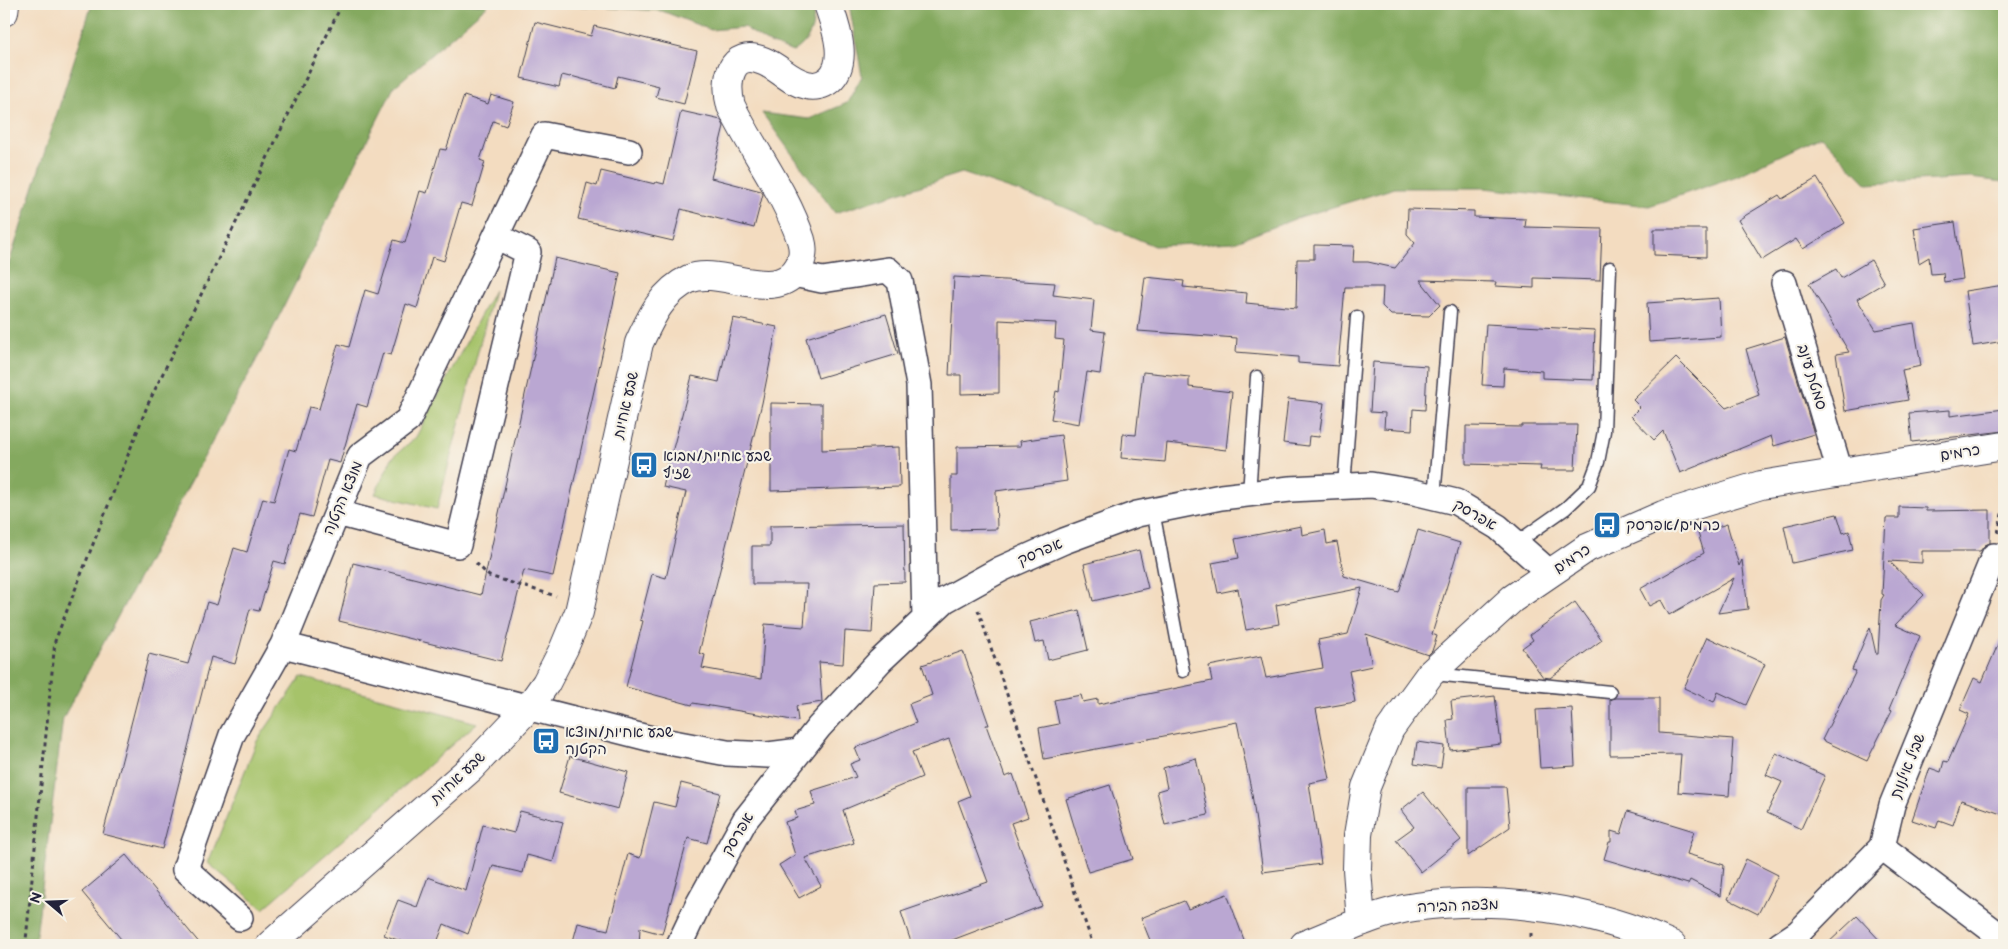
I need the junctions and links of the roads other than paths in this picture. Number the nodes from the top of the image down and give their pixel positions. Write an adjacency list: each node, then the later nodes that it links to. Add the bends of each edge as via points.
1 (5, 4): 3 (main road)
2 (828, 4): 7 (main road, via 839,51 831,79 808,85 753,58 745,59 732,68 727,85 731,106 792,216 802,243 803,257)
3 (4, 12)
4 (629, 152): 5 (street, מוצא הקטנה, via 544,135)
5 (496, 236): 18 (street, מוצא הקטנה, via 408,420 360,456); 18 (street, via 528,252 458,545)
6 (1610, 268): 19 (lane, via 1604,431 1598,462 1589,486 1566,508)
7 (794, 274): 22 (street, via 822,280 888,270 900,281 919,385); 27 (main road, שבע אחיות, via 782,282 762,284 707,275 690,278 670,291 654,310 639,343 579,612 546,683)
8 (1784, 283): 13 (street, סמטת עינב)
9 (1450, 312): 16 (lane)
10 (1357, 317): 14 (lane)
11 (1257, 377): 15 (lane)
12 (2004, 446): 13 (main road, כרמים)
13 (1840, 472): 21 (main road, כרמים, via 1761,485 1663,515 1586,548)
14 (1344, 486): 15 (street, אפרסק, via 1290,488); 16 (street, אפרסק, via 1371,485)
15 (1249, 494): 17 (street, אפרסק)
16 (1434, 497): 19 (street, אפרסק, via 1456,502 1498,527)
17 (1153, 511): 22 (street, אפרסק, via 1064,541 1001,569 945,600); 24 (lane)
18 (337, 513): 23 (street, מוצא הקטנה)
19 (1516, 543): 21 (street, אפרסק)
20 (1994, 556): 29 (street, שביל אילנות, via 1892,805)
21 (1550, 573): 25 (main road, כרמים, via 1512,599)
22 (925, 618): 28 (street, אפרסק, via 880,660)
23 (283, 645): 27 (street); 30 (street, מוצא הקטנה, via 232,735 185,869)
24 (1183, 671)
25 (1430, 674): 26 (lane); 31 (main road, כרמים, via 1390,729 1366,787 1358,835)
26 (1610, 692)
27 (529, 707): 28 (street, via 727,753 768,755); 33 (main road, שבע אחיות, via 471,768)
28 (800, 751): 34 (street, אפרסק, via 745,820)
29 (1882, 847): 32 (street); 37 (street, via 1798,932)
30 (240, 918)
31 (1361, 922): 35 (main road, מצפה הבירה); 36 (main road, מצפה הבירה, via 1414,907 1481,902 1593,918)
32 (2004, 939)
33 (270, 945)
34 (679, 945)
35 (1304, 945)
36 (1672, 945)
37 (1780, 945)

